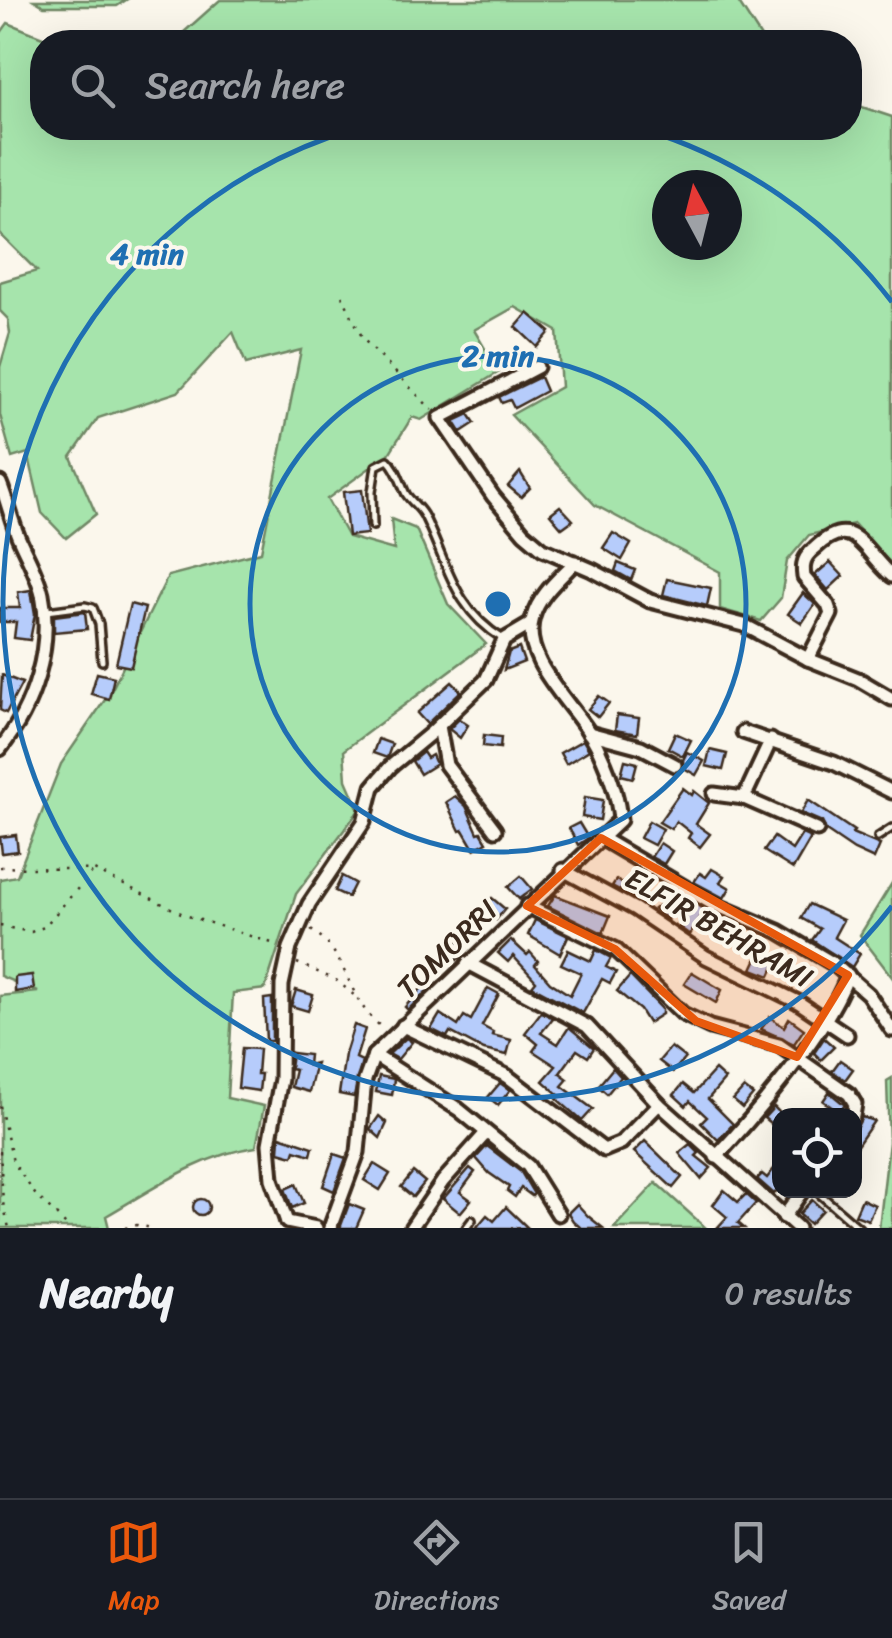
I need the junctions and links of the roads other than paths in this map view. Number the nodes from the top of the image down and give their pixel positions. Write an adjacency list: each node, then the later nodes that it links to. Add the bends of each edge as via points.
1 (538, 367): 4 (street, via 440,418 524,533 543,550)
2 (0, 484): 6 (street)
3 (373, 526): 8 (lane, via 373,476 388,460 425,518 458,594)
4 (575, 562): 7 (street, via 544,595); 9 (street, via 637,596 744,625)
5 (892, 576): 9 (street, via 842,532 809,553 804,577 831,614)
6 (45, 611): 10 (lane, via 94,608); 16 (street, via 34,690)
7 (531, 624): 8 (street); 14 (street, via 544,668)
8 (504, 640): 12 (street, via 486,680)
9 (808, 659): 11 (street)
10 (102, 661)
11 (892, 700)
12 (439, 726): 22 (street, via 446,766); 45 (street, via 373,787 364,822 328,872 288,954 282,1078 269,1144)
13 (743, 732): 15 (street)
14 (589, 733): 17 (street, via 641,747); 25 (street, via 619,813 617,825)
15 (771, 740): 18 (street); 20 (street)
16 (0, 748)
17 (675, 765)
18 (892, 792)
19 (714, 794): 20 (street)
20 (744, 798): 23 (street)
21 (892, 828): 24 (lane)
22 (494, 830)
23 (816, 830)
24 (878, 837)
25 (601, 838): 26 (street, TOMORRI); 29 (street)
26 (563, 870): 27 (street, TOMORRI); 30 (street, ELFIR BEHRAMI)
27 (527, 906): 28 (street, TOMORRI); 35 (street, via 614,948 696,1021 765,1040)
28 (468, 963): 31 (street, TOMORRI); 36 (street, via 587,1026)
29 (848, 975): 30 (street); 32 (street)
30 (823, 1019): 33 (street, ELFIR BEHRAMI); 35 (street)
31 (403, 1026): 34 (street, TOMORRI); 36 (street, via 507,1076 604,1150 614,1149)
32 (892, 1030)
33 (847, 1035)
34 (374, 1055): 38 (street); 47 (street, via 358,1152)
35 (798, 1057): 37 (street, via 848,1094); 39 (street)
36 (659, 1104): 39 (street)
37 (855, 1108)
38 (486, 1133): 42 (street, via 528,1166); 48 (street)
39 (716, 1157): 43 (street)
40 (797, 1198): 43 (street)
41 (824, 1198): 51 (lane)
42 (558, 1214)
43 (784, 1217): 50 (street)
44 (472, 1220): 49 (lane)
45 (284, 1225): 46 (street)
46 (316, 1228)
47 (330, 1228)
48 (411, 1228)
49 (466, 1228)
50 (798, 1228)
51 (859, 1228)

